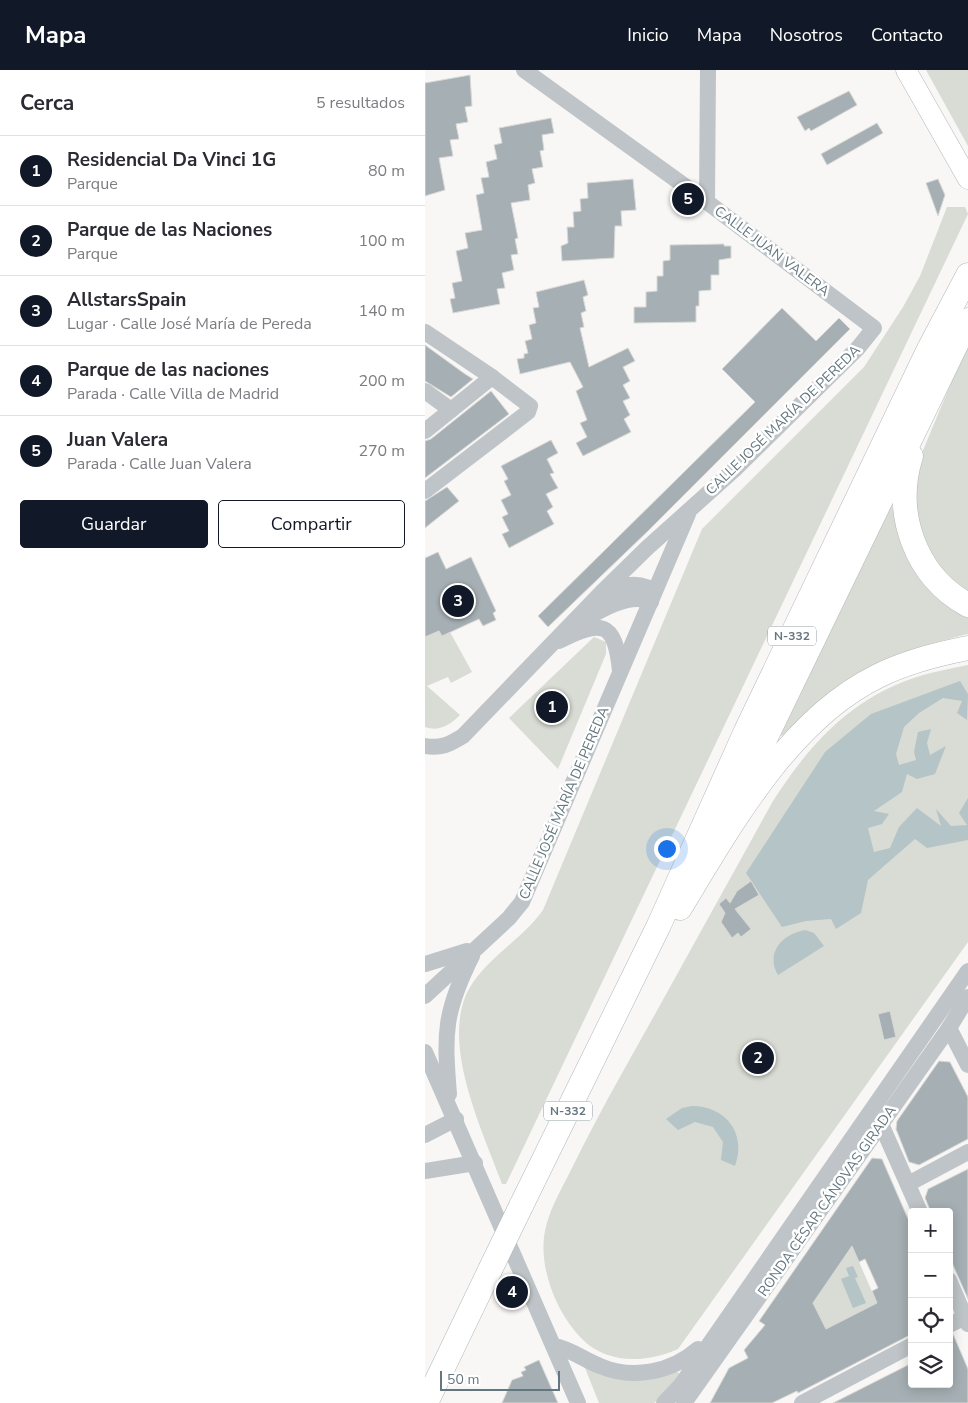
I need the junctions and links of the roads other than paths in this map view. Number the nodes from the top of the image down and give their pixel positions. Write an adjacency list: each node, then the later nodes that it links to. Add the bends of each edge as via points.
1 (524, 70): 5 (street, CALLE JUAN VALERA)
2 (708, 70): 5 (street)
3 (906, 70): 4 (main road)
4 (968, 179)
5 (707, 202): 9 (street, CALLE JUAN VALERA)
6 (968, 254): 11 (highway)
7 (968, 275): 11 (highway, N-332)
8 (968, 320): 15 (highway, N-332)
9 (874, 328): 18 (street, CALLE JOSÉ MARÍA DE PEREDA, via 763,442)
10 (425, 332): 12 (street)
11 (929, 349): 27 (highway, N-332, via 746,731)
12 (493, 377): 14 (street); 17 (street, via 528,404 529,409)
13 (425, 391): 14 (street)
14 (451, 410): 16 (street)
15 (923, 416): 21 (highway, via 907,470 905,499 909,532 928,571 942,587); 27 (highway, N-332, via 752,766)
16 (425, 431)
17 (425, 491)
18 (690, 509): 19 (street, CALLE JOSÉ MARÍA DE PEREDA); 20 (street, CALLE JOSÉ MARÍA DE PEREDA)
19 (601, 593): 20 (street, CALLE JOSÉ MARÍA DE PEREDA, via 638,585 645,586); 22 (street, CALLE JOSÉ MARÍA DE PEREDA)
20 (653, 597): 22 (street, CALLE JOSÉ MARÍA DE PEREDA, via 618,604); 25 (street, CALLE JOSÉ MARÍA DE PEREDA)
21 (968, 605)
22 (560, 634): 23 (street, CALLE JOSÉ MARÍA DE PEREDA)
23 (548, 647): 25 (street, CALLE JOSÉ MARÍA DE PEREDA, via 580,631 603,628 616,642); 26 (street, CALLE JOSÉ MARÍA DE PEREDA, via 463,736 437,748)
24 (968, 648): 33 (highway, via 927,657 876,677 847,695 789,747 737,815)
25 (621, 672): 28 (street, CALLE JOSÉ MARÍA DE PEREDA, via 522,902)
26 (425, 746)
27 (659, 925): 33 (highway, N-332)
28 (476, 948): 29 (street, CALLE JOSÉ MARÍA DE PEREDA); 31 (street, CALLE JOSÉ MARÍA DE PEREDA); 37 (street, via 455,992 448,1016)
29 (425, 964)
30 (968, 971): 49 (street, RONDA CÉSAR CÁNOVAS GIRADA)
31 (425, 996)
32 (968, 997): 34 (street, RONDA CÉSAR CÁNOVAS GIRADA)
33 (615, 1016): 53 (highway, N-332, bridge)
34 (949, 1028): 36 (street); 39 (street, RONDA CÉSAR CÁNOVAS GIRADA)
35 (425, 1052): 37 (street)
36 (968, 1065)
37 (449, 1104): 38 (street)
38 (456, 1119): 40 (street); 42 (street)
39 (881, 1124): 44 (street); 56 (street, RONDA CÉSAR CÁNOVAS GIRADA)
40 (425, 1135)
41 (968, 1152): 44 (street)
42 (475, 1163): 43 (street); 50 (street)
43 (425, 1171)
44 (908, 1184): 45 (street)
45 (918, 1208)
46 (953, 1289): 47 (street)
47 (967, 1319): 48 (street)
48 (953, 1324)
49 (713, 1336): 50 (street, RONDA CÉSAR CÁNOVAS GIRADA, via 679,1363 648,1372 616,1371 566,1348); 55 (street, RONDA CÉSAR CÁNOVAS GIRADA, via 681,1385)
50 (554, 1346): 54 (street)
51 (908, 1347): 52 (street)
52 (810, 1401)
53 (426, 1403)
54 (578, 1403)
55 (664, 1403)
56 (684, 1403)

